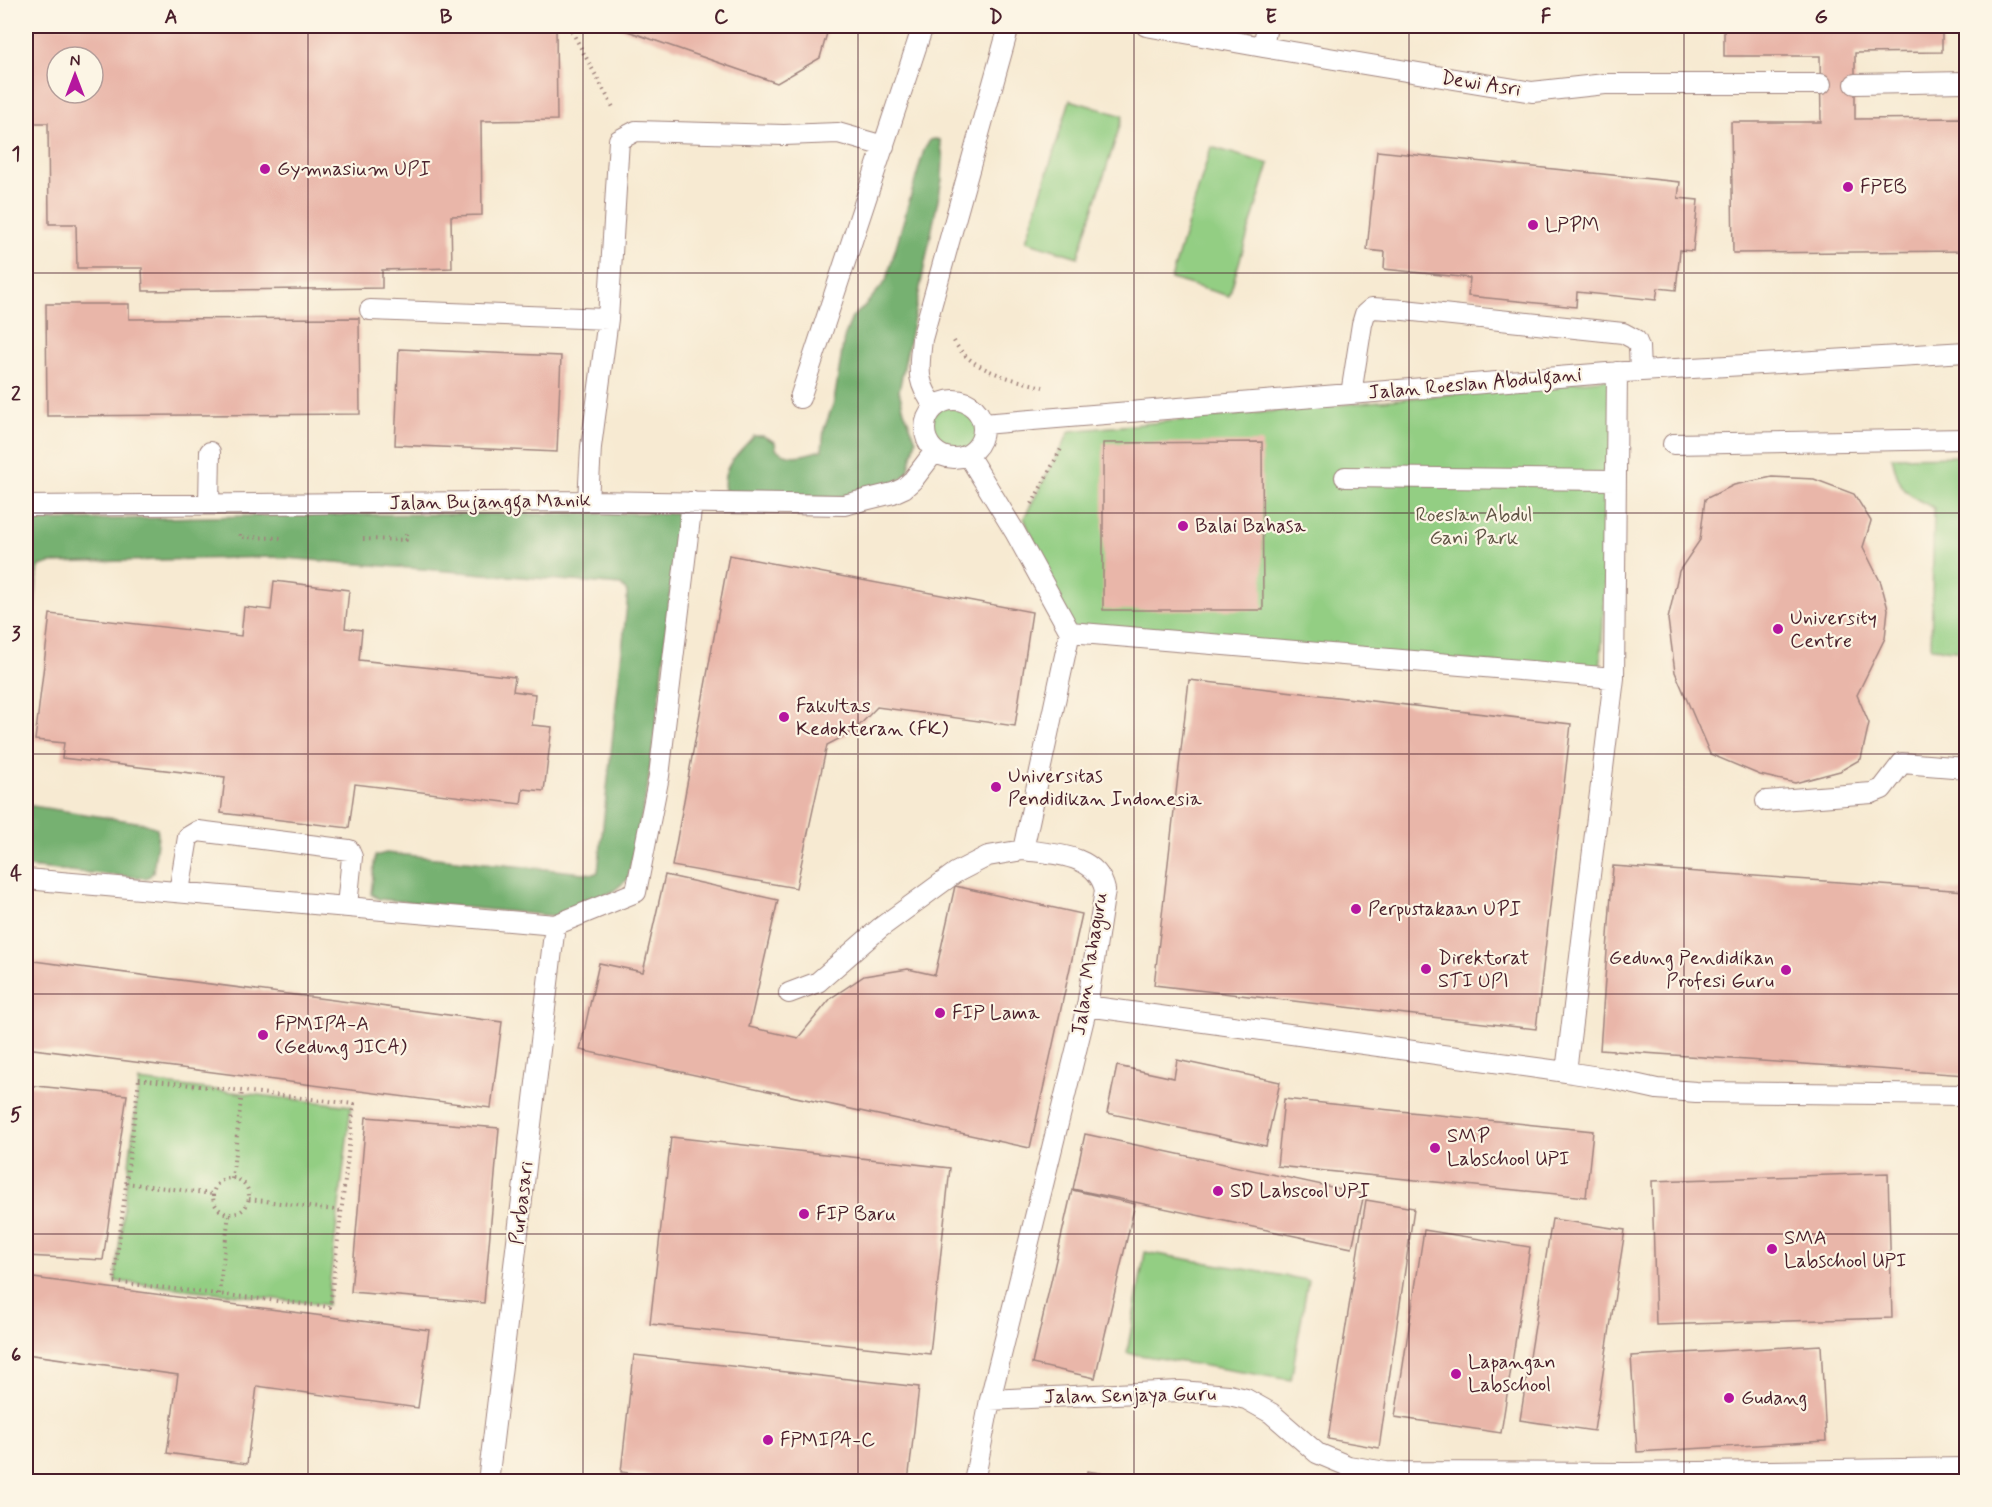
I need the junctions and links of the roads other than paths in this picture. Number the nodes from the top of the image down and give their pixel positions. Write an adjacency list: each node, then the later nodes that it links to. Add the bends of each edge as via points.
1 (923, 26): 9 (lane)
2 (1009, 26): 17 (lane, via 922,339 918,375)
3 (1146, 26): 5 (lane, Dewi Asri)
4 (1267, 26): 5 (lane)
5 (1263, 47): 7 (lane, Dewi Asri, via 1532,92 1605,84)
6 (1966, 82): 8 (lane)
7 (1821, 84)
8 (1856, 84)
9 (884, 146): 11 (lane, via 838,133 627,134 620,140); 16 (lane)
10 (370, 310): 11 (lane)
11 (608, 320): 26 (lane)
12 (1966, 352): 13 (lane, Jalan Roeslan Abdulgani)
13 (1640, 371): 14 (lane, Jalan Roeslan Abdulgani); 15 (lane, via 1636,339 1623,333 1371,309 1362,324)
14 (1617, 372): 15 (lane, Jalan Roeslan Abdulgani); 25 (lane)
15 (1352, 394): 18 (lane, Jalan Roeslan Abdulgani)
16 (800, 398)
17 (935, 407): 18 (lane, via 957,400 969,404); 21 (lane, via 925,429)
18 (983, 424): 23 (lane, via 978,446)
19 (1966, 439): 20 (lane)
20 (1673, 444)
21 (935, 451): 23 (lane, via 945,457); 27 (lane, Jalan Bujangga Manik, via 904,488 844,505)
22 (210, 452): 28 (lane)
23 (968, 455): 30 (lane)
24 (1345, 477): 25 (lane)
25 (1616, 480): 31 (lane)
26 (588, 501): 27 (lane, Jalan Bujangga Manik); 28 (lane, Jalan Bujangga Manik)
27 (692, 502): 38 (lane, via 659,776 636,892)
28 (208, 504): 29 (lane, Jalan Bujangga Manik)
29 (26, 506)
30 (1070, 632): 31 (lane); 34 (lane)
31 (1614, 678): 41 (lane)
32 (1966, 768): 33 (lane, via 1902,763 1882,789 1872,793)
33 (1766, 801)
34 (1023, 850): 39 (lane, via 988,856 955,873 880,928 818,982); 40 (lane, Jalan Mahaguru, via 1069,856 1097,870 1103,879 1105,890)
35 (26, 879): 36 (lane)
36 (179, 892): 37 (lane); 37 (lane, via 188,837 198,831 349,850 352,857)
37 (347, 906): 38 (lane)
38 (555, 925): 45 (lane, Purbasari)
39 (789, 993)
40 (1087, 1006): 41 (lane); 43 (lane, Jalan Mahaguru)
41 (1566, 1072): 42 (lane, via 1696,1092)
42 (1966, 1095)
43 (990, 1400): 44 (lane, Jalan Senjaya Guru, via 1180,1391 1229,1395 1271,1413 1317,1453 1348,1466 1386,1472); 46 (lane, Jalan Mahaguru)
44 (1966, 1468)
45 (488, 1482)
46 (974, 1482)

